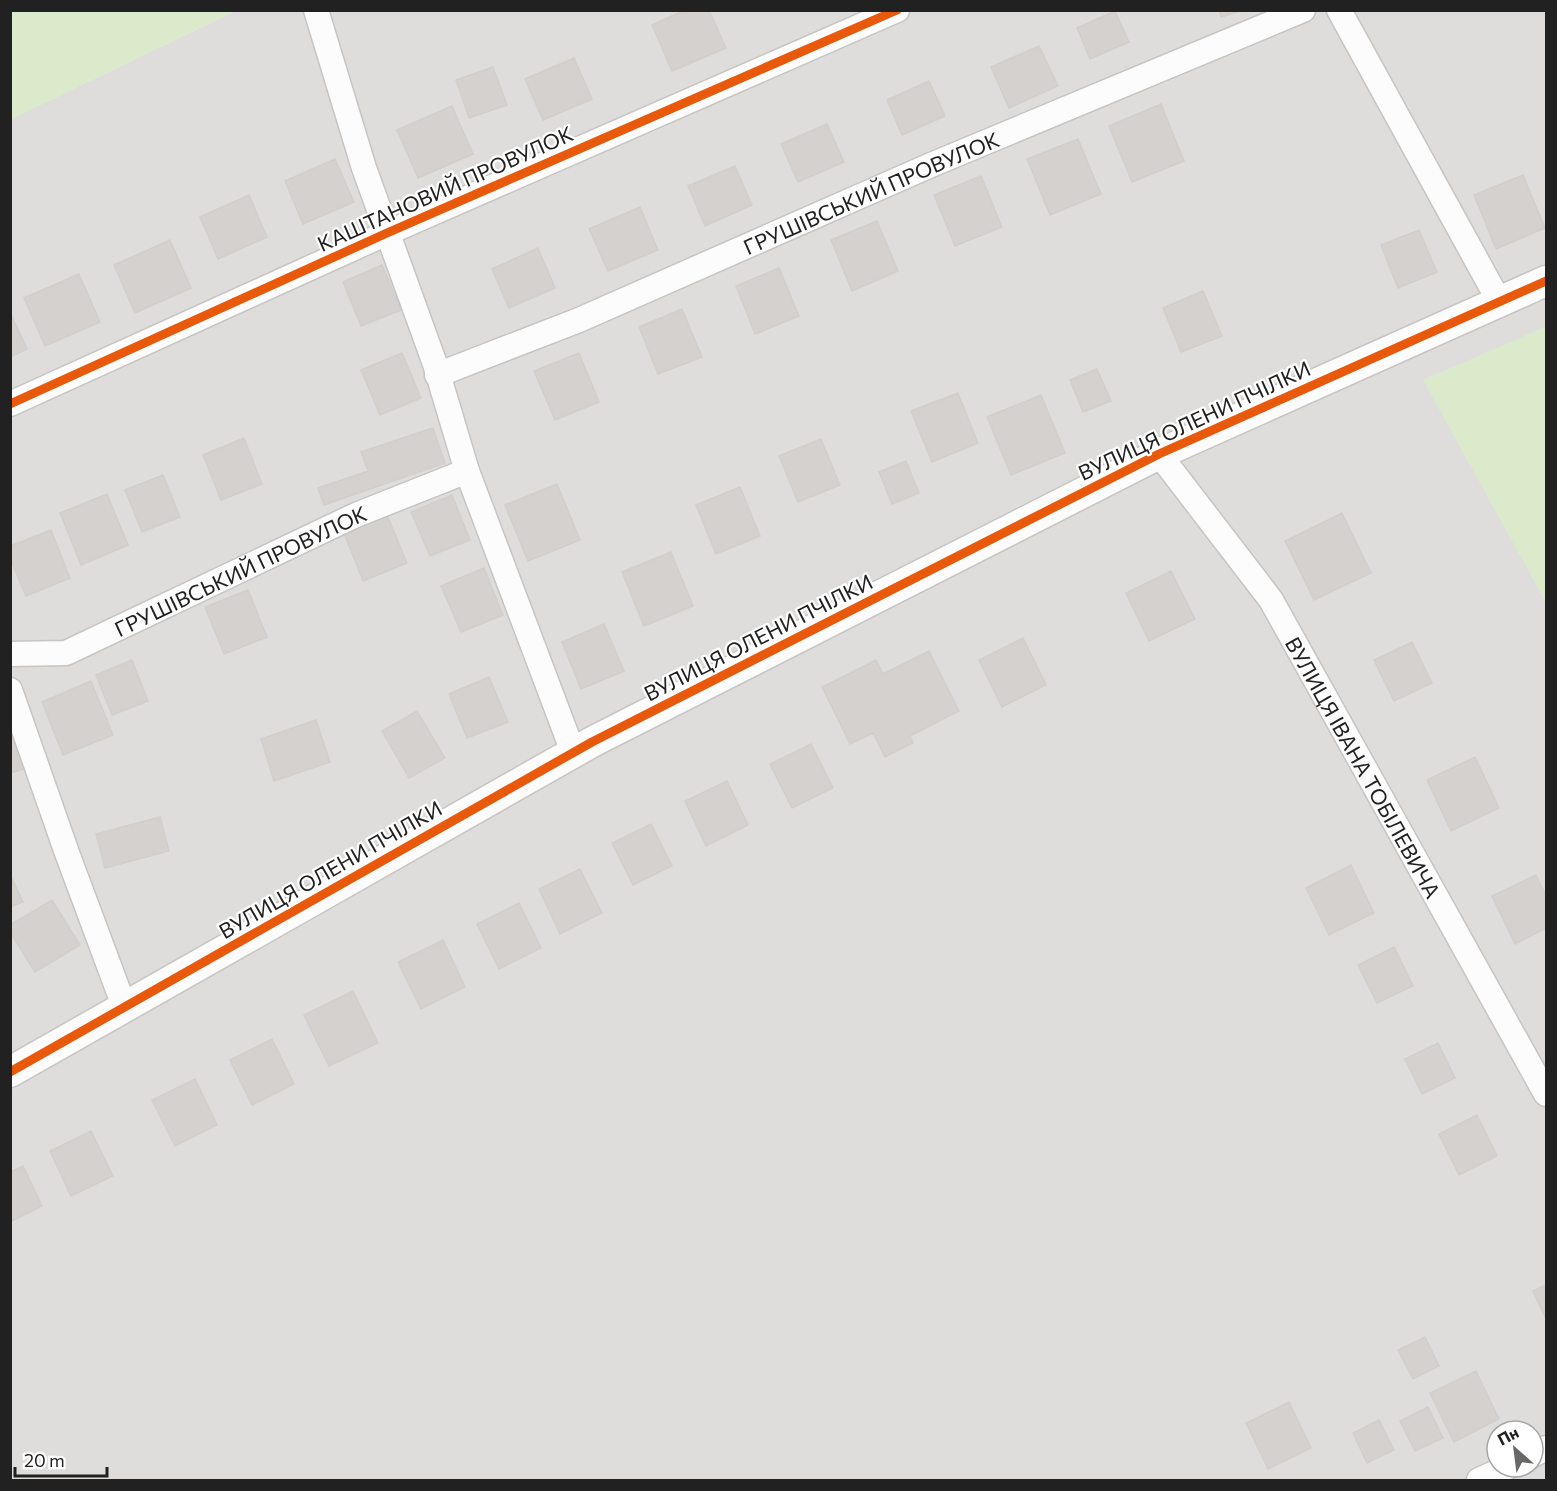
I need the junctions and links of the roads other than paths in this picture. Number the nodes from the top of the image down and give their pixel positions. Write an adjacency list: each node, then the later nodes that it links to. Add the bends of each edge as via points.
1 (316, 10): 5 (street, КАШТАНОВИЙ ПРОВУЛОК)
2 (897, 10): 5 (street, КАШТАНОВИЙ ПРОВУЛОК)
3 (1303, 10): 8 (street, ГРУШІВСЬКИЙ ПРОВУЛОК, via 931,165 579,320)
4 (1339, 10): 7 (street)
5 (387, 233): 8 (street, КАШТАНОВИЙ ПРОВУЛОК); 9 (street, КАШТАНОВИЙ ПРОВУЛОК)
6 (1546, 281): 7 (street, ВУЛИЦЯ ОЛЕНИ ПЧІЛКИ)
7 (1499, 300): 10 (street, ВУЛИЦЯ ОЛЕНИ ПЧІЛКИ)
8 (437, 375): 11 (street, КАШТАНОВИЙ ПРОВУЛОК)
9 (10, 404)
10 (1159, 454): 14 (street, ВУЛИЦЯ ОЛЕНИ ПЧІЛКИ); 17 (street, ВУЛИЦЯ ІВАНА ТОБІЛЕВИЧА, via 1271,600)
11 (467, 471): 12 (street, ГРУШІВСЬКИЙ ПРОВУЛОК, via 356,515 66,652); 14 (street, КАШТАНОВИЙ ПРОВУЛОК)
12 (10, 654)
13 (10, 690): 15 (street)
14 (573, 752): 15 (street, ВУЛИЦЯ ОЛЕНИ ПЧІЛКИ)
15 (123, 1006): 16 (street, ВУЛИЦЯ ОЛЕНИ ПЧІЛКИ)
16 (10, 1072)
17 (1546, 1094)

